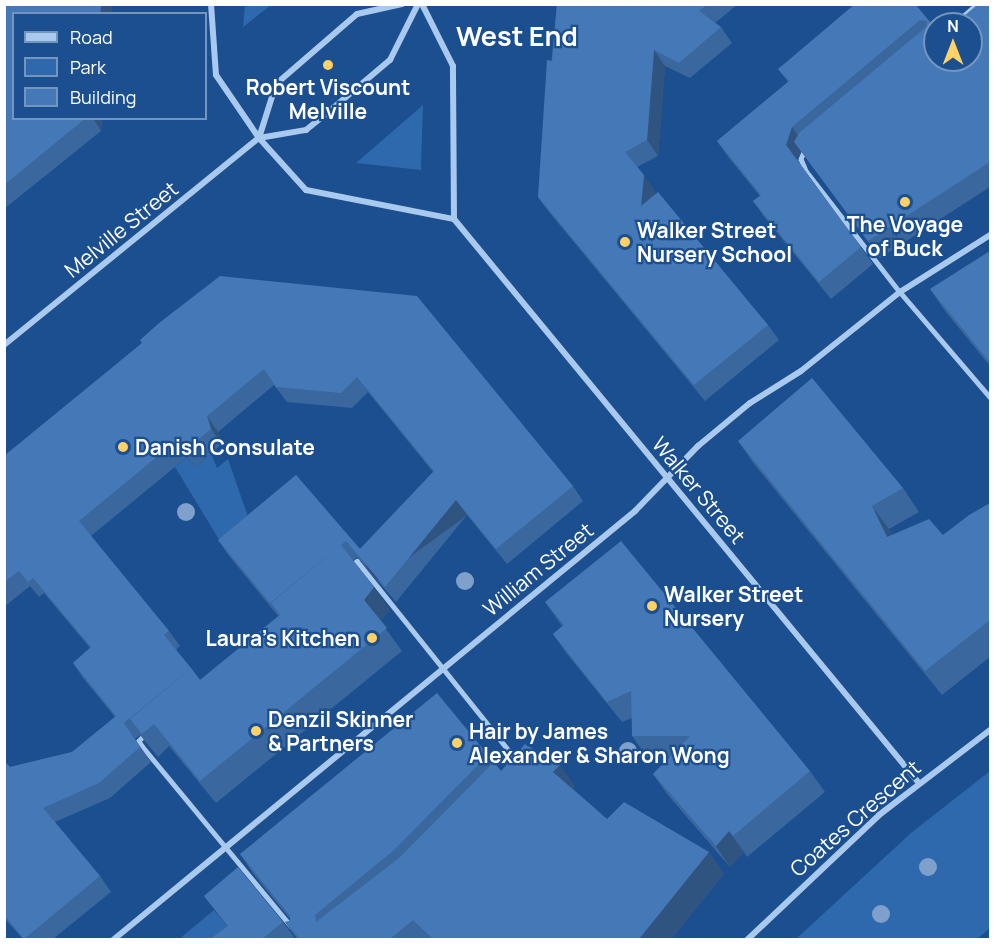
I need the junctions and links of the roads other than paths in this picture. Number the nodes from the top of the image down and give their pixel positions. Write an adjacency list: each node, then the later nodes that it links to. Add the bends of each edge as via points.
1 (211, 4): 4 (street, via 216,75)
2 (402, 4): 4 (street, via 357,14 276,84)
3 (420, 4): 4 (street, Melville Street, via 390,60 344,99 306,130); 6 (street, via 453,66)
4 (259, 138): 6 (street, via 306,190); 9 (street, Melville Street)
5 (807, 147): 8 (lane, via 801,159 806,171)
6 (454, 219): 11 (street, Walker Street)
7 (990, 235): 8 (street, William Street)
8 (900, 292): 10 (lane); 11 (street, William Street, via 792,377 741,410)
9 (4, 345)
10 (990, 397)
11 (667, 478): 13 (street, William Street, via 635,511); 17 (street, Walker Street)
12 (348, 569): 13 (lane, via 357,561)
13 (445, 668): 16 (lane); 18 (street, William Street)
14 (152, 729): 18 (lane, via 139,741 142,746)
15 (990, 730): 17 (street, Coates Crescent)
16 (520, 766)
17 (920, 783): 21 (street, Coates Crescent, via 879,815)
18 (228, 845): 19 (lane); 20 (street, William Street)
19 (296, 931)
20 (113, 939)
21 (747, 939)

